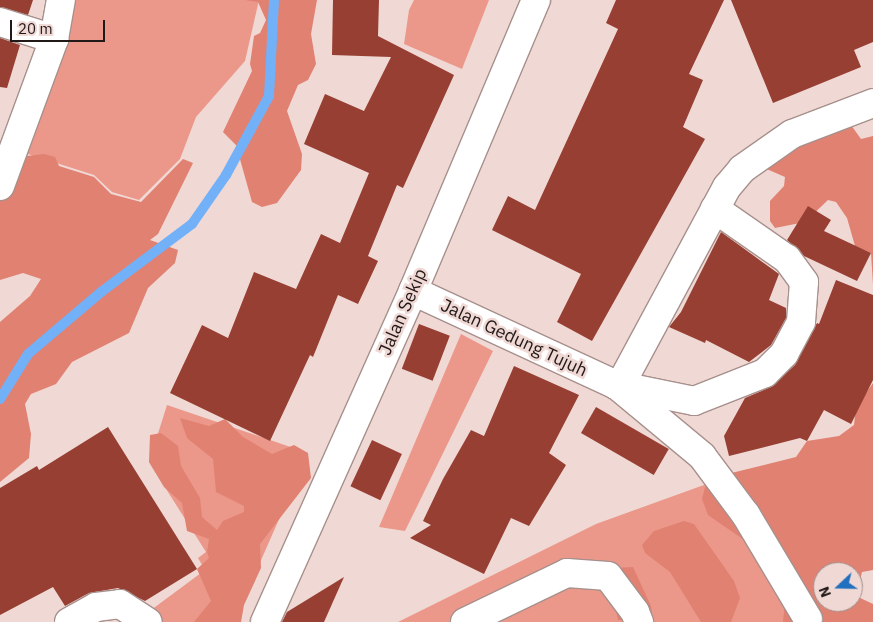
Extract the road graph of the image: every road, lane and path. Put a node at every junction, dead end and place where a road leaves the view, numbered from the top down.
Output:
1 (61, 0) edge
2 (536, 0) edge
3 (0, 22) edge
4 (54, 39) junction
5 (873, 103) edge
6 (3, 175) edge
7 (714, 209) junction
8 (413, 291) junction
9 (616, 385) junction
10 (808, 619) dead end
11 (69, 622) edge
12 (148, 622) edge
13 (264, 622) edge
14 (465, 622) edge
15 (639, 622) edge

1 - 4 street
2 - 8 street, Jalan Sekip
3 - 4 street
4 - 6 street
5 - 7 street
7 - 9 street
7 - 9 street, Jalan Gedung Tujuh
8 - 9 street, Jalan Gedung Tujuh
8 - 13 street, Jalan Sekip
9 - 10 street
11 - 12 street
14 - 15 street

